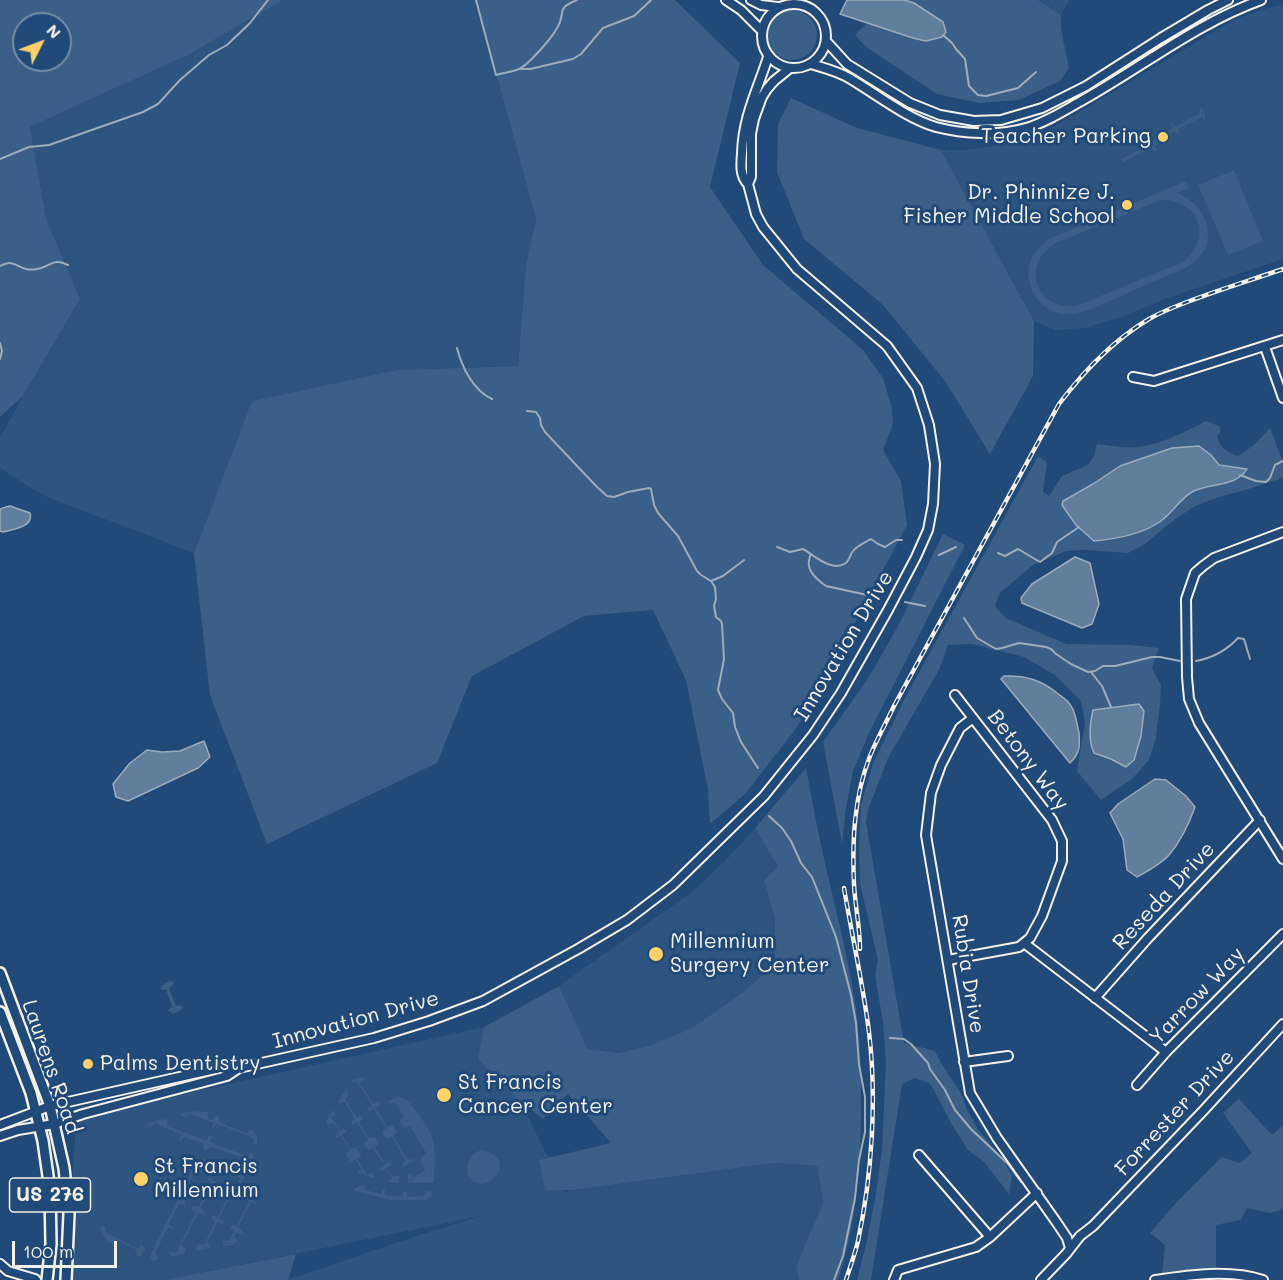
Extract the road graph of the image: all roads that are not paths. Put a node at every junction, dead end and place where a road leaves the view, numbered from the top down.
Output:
1 (726, 0) edge
2 (751, 0) edge
3 (1228, 0) edge
4 (1261, 0) edge
5 (778, 7) junction
6 (762, 31) junction
7 (826, 38) junction
8 (768, 57) junction
9 (811, 64) junction
10 (790, 68) junction
11 (748, 184) junction
12 (1283, 340) edge
13 (1264, 347) junction
14 (1133, 377) dead end
15 (1283, 398) edge
16 (1283, 532) edge
17 (955, 695) dead end
18 (974, 718) junction
19 (1260, 820) junction
20 (1283, 859) edge
21 (1283, 934) edge
22 (1024, 943) junction
23 (948, 960) junction
24 (0, 974) edge
25 (1095, 998) junction
26 (0, 1012) edge
27 (1283, 1024) edge
28 (1166, 1052) junction
29 (1008, 1056) dead end
30 (964, 1062) junction
31 (239, 1068) junction
32 (1137, 1085) dead end
33 (50, 1106) junction
34 (36, 1112) junction
35 (54, 1124) junction
36 (0, 1125) edge
37 (40, 1126) junction
38 (0, 1136) edge
39 (919, 1155) dead end
40 (1037, 1193) junction
41 (1057, 1223) junction
42 (1093, 1226) junction
43 (1080, 1236) junction
44 (990, 1237) junction
45 (1068, 1251) junction
46 (0, 1264) edge
47 (49, 1268) junction
48 (36, 1279) edge
49 (47, 1280) edge
50 (66, 1280) edge
51 (894, 1280) edge
52 (1041, 1280) edge
53 (1155, 1280) edge
54 (1263, 1280) edge

1 - 6 street
2 - 5 street
3 - 7 street
4 - 9 street
5 - 6 street
5 - 7 street
6 - 8 street
7 - 9 street
8 - 10 street
8 - 11 street, Innovation Drive
9 - 10 street
10 - 11 street, Innovation Drive
11 - 31 street, Innovation Drive
12 - 13 street
13 - 14 street
13 - 15 street
16 - 19 street
17 - 18 street, Betony Way
18 - 22 street, Betony Way
18 - 23 street, Rubia Drive
19 - 20 street
19 - 25 street, Reseda Drive
21 - 28 street, Yarrow Way
22 - 23 street
22 - 25 street
23 - 30 street, Rubia Drive
24 - 33 main road, Laurens Road / US 276
25 - 28 street
26 - 34 main road, Laurens Road / US 276
27 - 42 street, Forrester Drive
28 - 32 street, Yarrow Way
29 - 30 street
30 - 40 street, Rubia Drive
31 - 33 street, Innovation Drive
31 - 35 street, Innovation Drive
33 - 34 street, Innovation Drive
33 - 35 main road, Laurens Road / US 276
34 - 36 street, Innovation Drive
34 - 37 main road, Laurens Road / US 276
35 - 37 street, Innovation Drive
35 - 50 main road, Laurens Road / US 276
37 - 38 street, Innovation Drive
37 - 47 main road, Laurens Road / US 276
39 - 44 street
40 - 41 street, Rubia Drive
40 - 44 street
41 - 43 street, Rubia Drive
41 - 45 street, Rubia Drive
42 - 43 street, Forrester Drive
42 - 45 street, Forrester Drive
43 - 45 street, Forrester Drive
44 - 51 street
45 - 52 street, Forrester Drive
46 - 48 street
47 - 48 street
47 - 49 main road, Laurens Road / US 276
53 - 54 street

